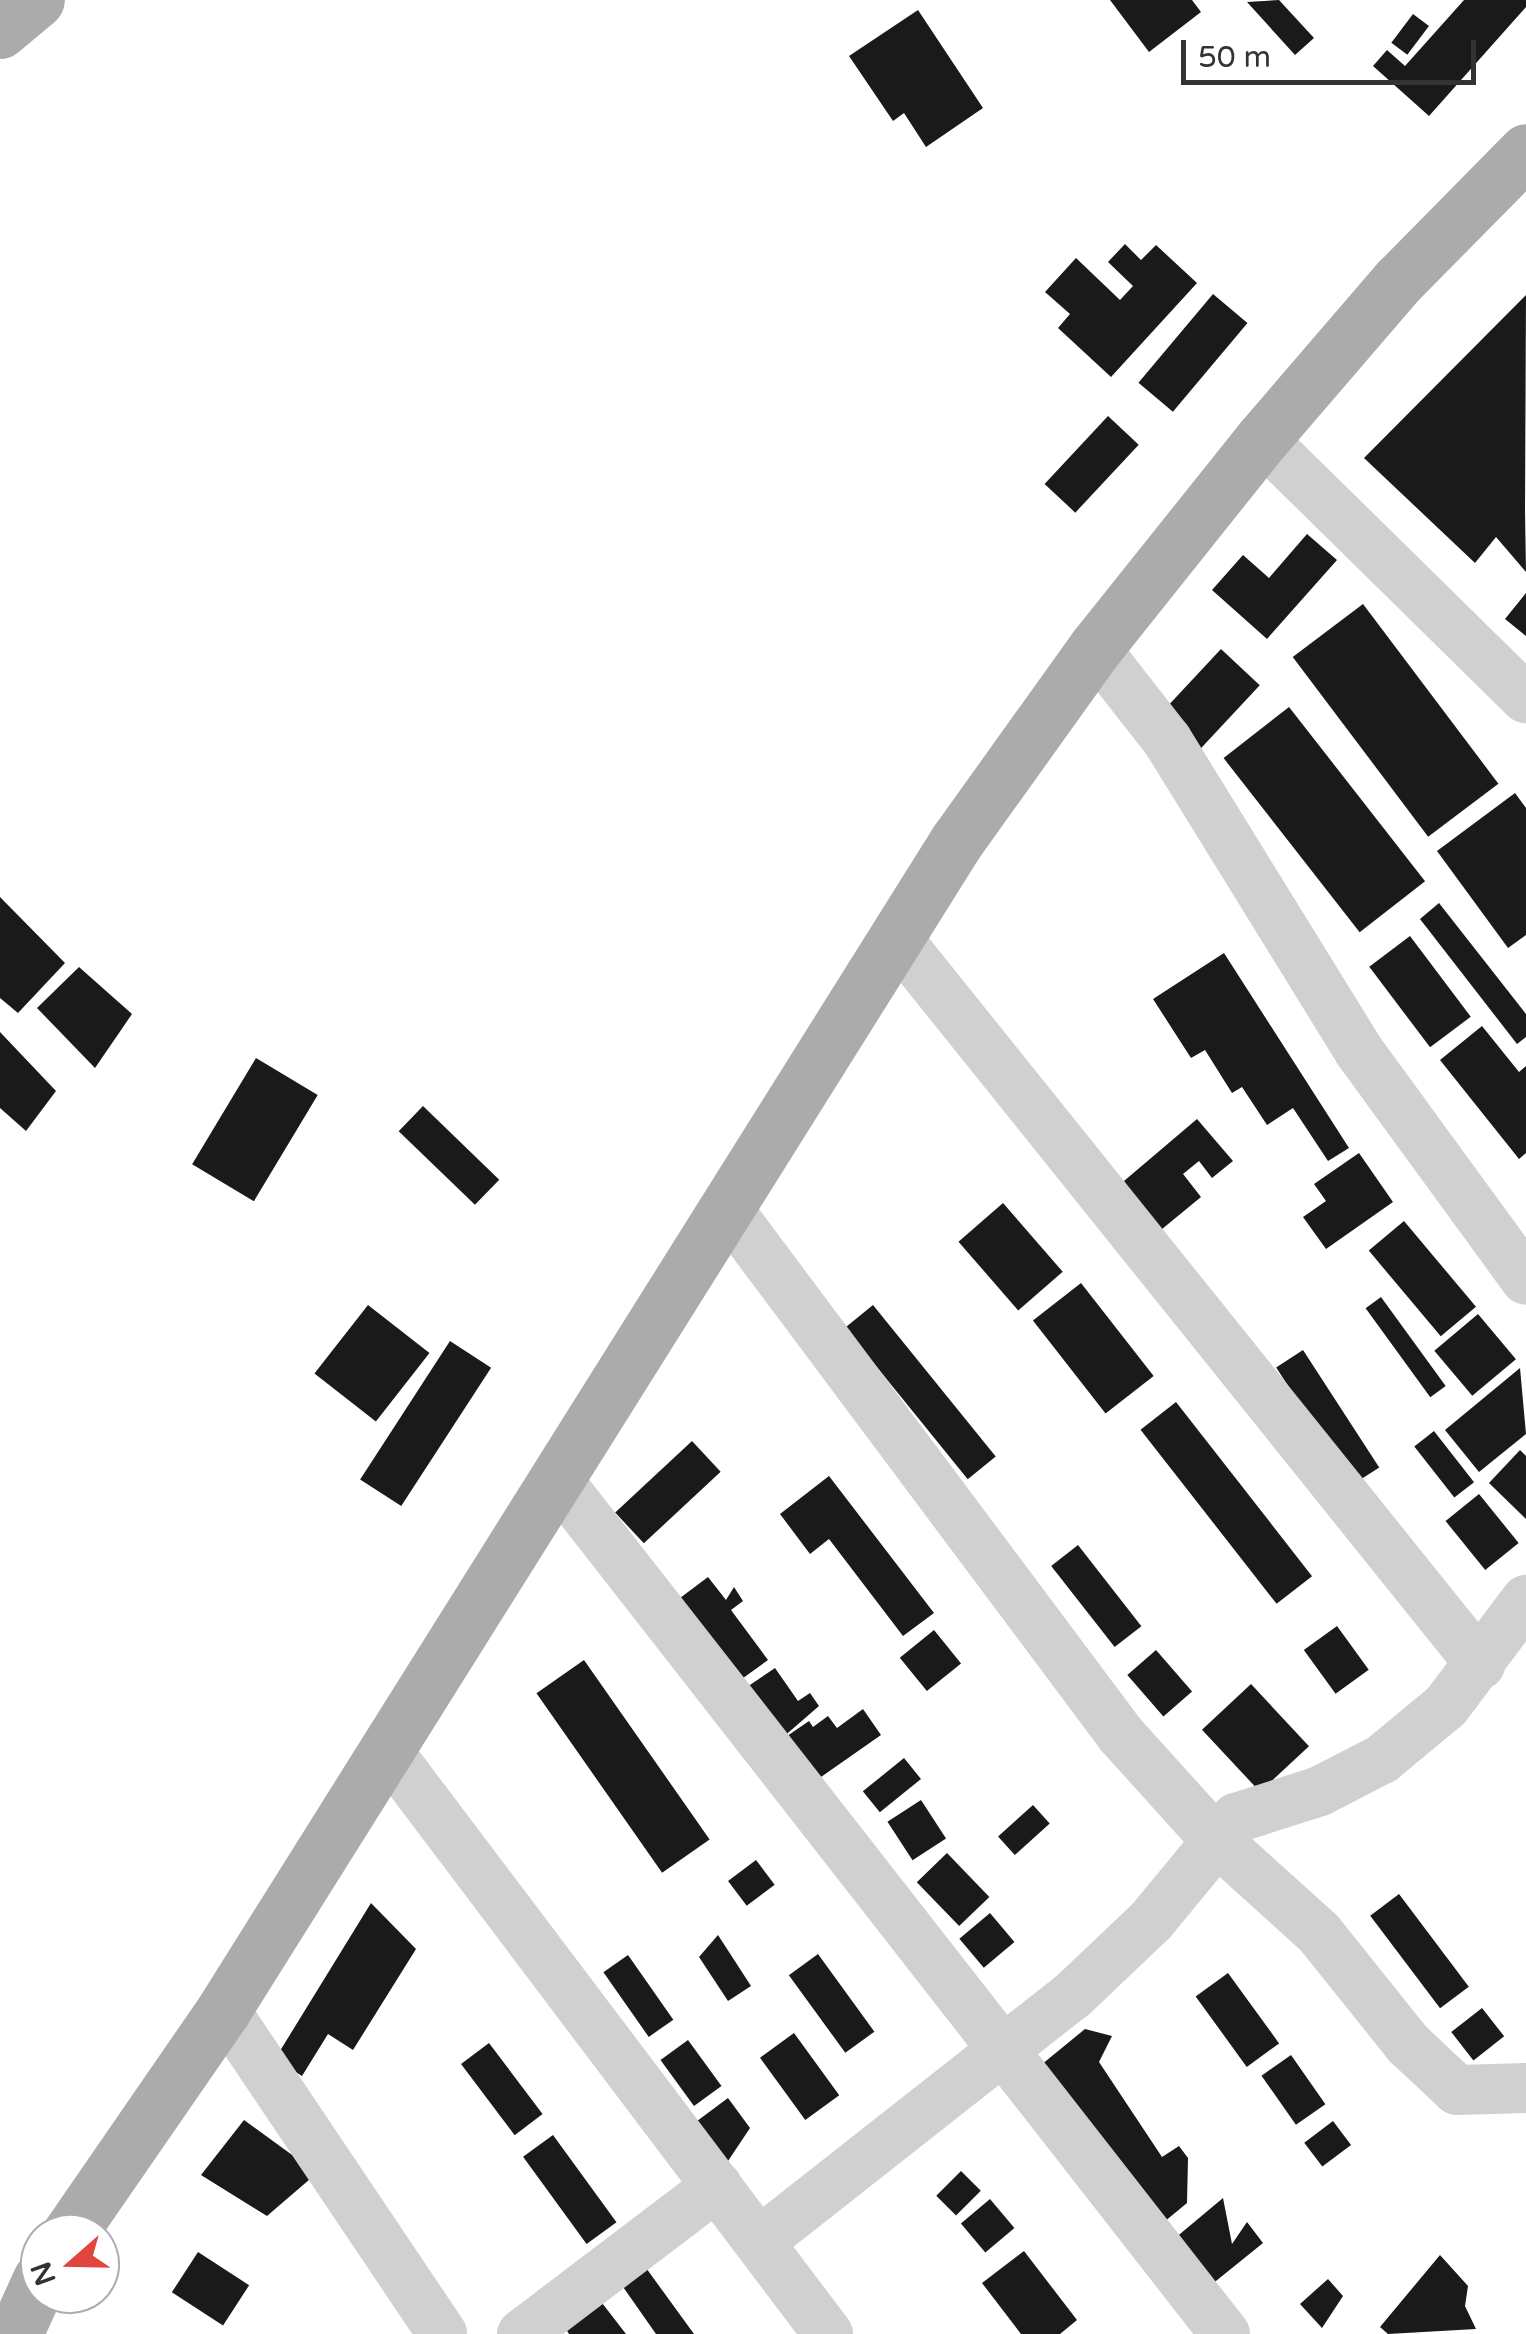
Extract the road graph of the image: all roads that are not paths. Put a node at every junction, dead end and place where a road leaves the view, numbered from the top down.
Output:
1 (37, 0) edge
2 (0, 32) edge
3 (1526, 150) edge
4 (1262, 439) junction
5 (1094, 648) junction
6 (1526, 698) edge
7 (896, 937) junction
8 (727, 1208) junction
9 (1526, 1280) edge
10 (556, 1479) junction
11 (1526, 1600) edge
12 (1480, 1664) junction
13 (387, 1750) junction
14 (1215, 1839) junction
15 (224, 2009) junction
16 (1003, 2050) junction
17 (1526, 2088) edge
18 (717, 2186) junction
19 (83, 2214) edge
20 (759, 2242) junction
21 (20, 2296) edge
22 (0, 2315) edge
23 (442, 2334) edge
24 (522, 2334) edge
25 (828, 2334) edge
26 (1225, 2334) edge

1 - 2 main road
3 - 4 main road
4 - 5 main road
4 - 6 street
5 - 7 main road
5 - 9 street
7 - 8 main road
7 - 12 street
8 - 10 main road
8 - 14 street
10 - 13 main road
10 - 16 street
11 - 12 street
12 - 14 street
13 - 15 main road
13 - 18 street
14 - 16 street
14 - 17 street
15 - 19 main road
15 - 23 street
16 - 20 street
16 - 26 street
18 - 20 street
18 - 24 street
20 - 25 street
21 - 22 main road

